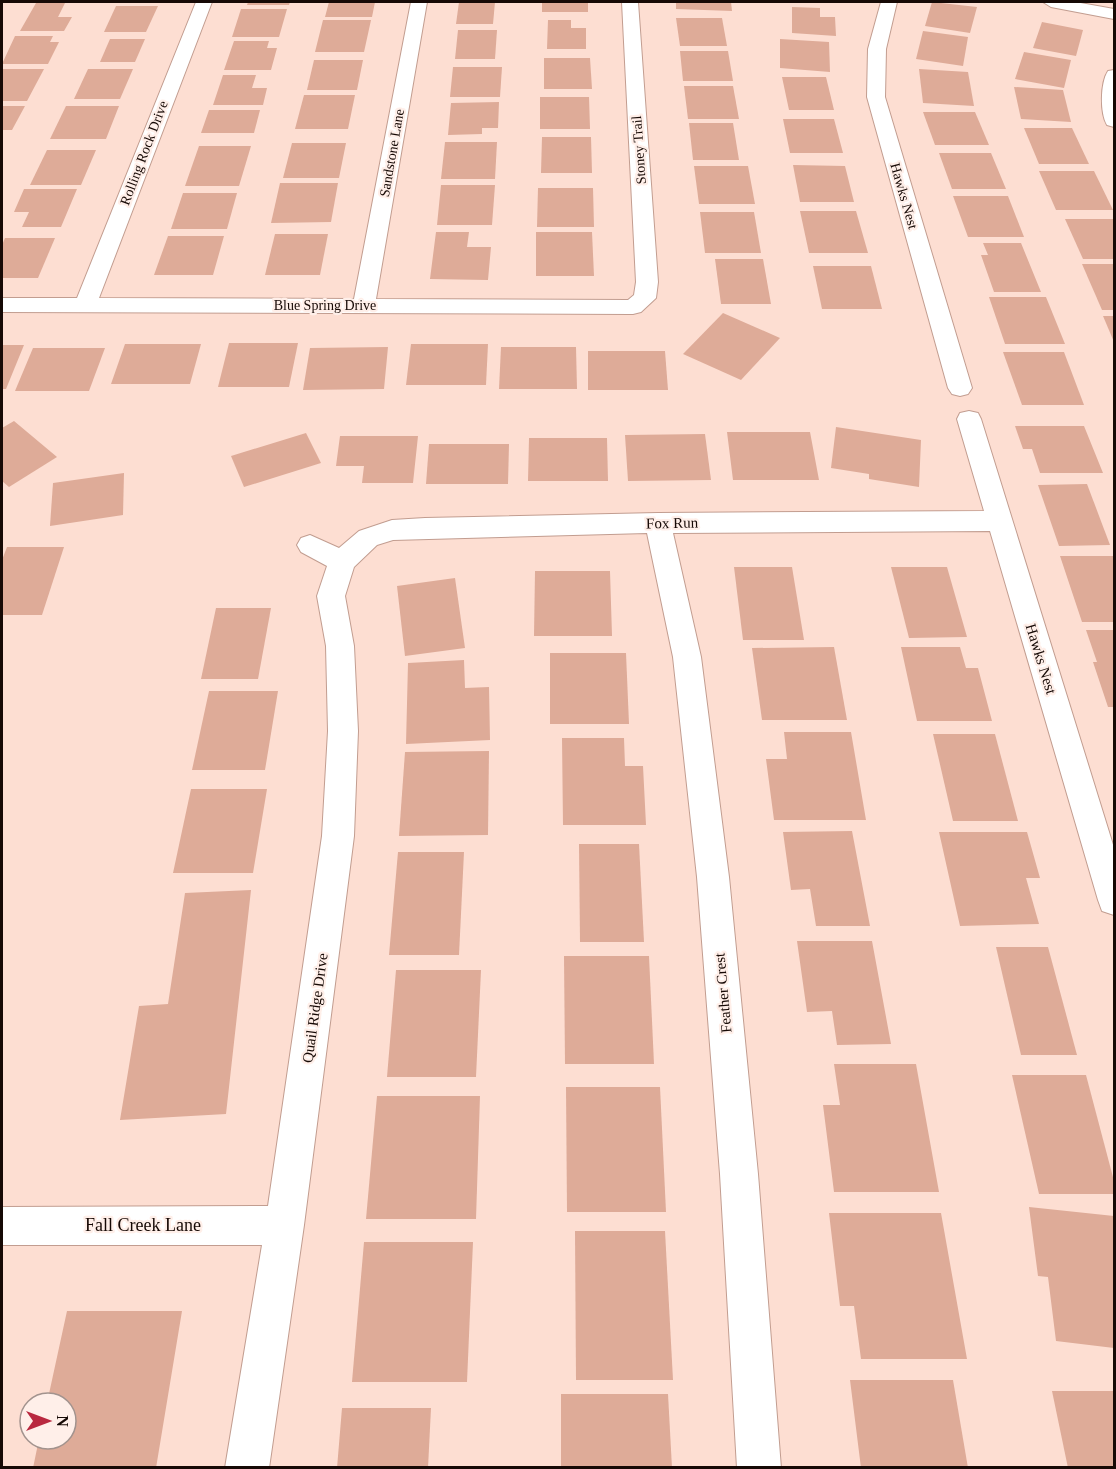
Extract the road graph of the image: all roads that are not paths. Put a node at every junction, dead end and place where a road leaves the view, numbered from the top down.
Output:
1 (204, 2) edge
2 (420, 2) edge
3 (630, 2) edge
4 (890, 2) edge
5 (1052, 2) edge
6 (1114, 14) edge
7 (1114, 80) edge
8 (1114, 121) edge
9 (645, 298) joint
10 (2, 304) edge
11 (85, 305) junction
12 (364, 305) junction
13 (960, 388) dead end
14 (969, 418) dead end
15 (1000, 521) junction
16 (658, 523) junction
17 (310, 545) dead end
18 (346, 557) junction
19 (1114, 900) edge
20 (285, 1225) junction
21 (2, 1226) edge
22 (247, 1467) edge
23 (759, 1467) edge

1 - 11 street, Rolling Rock Drive
2 - 12 street, Sandstone Lane
3 - 9 street, Stoney Trail
4 - 13 street, Hawks Nest
5 - 6 street
7 - 8 street
9 - 12 street, Blue Spring Drive
10 - 11 street, Blue Spring Drive
11 - 12 street, Blue Spring Drive
14 - 15 street, Hawks Nest
15 - 16 street, Fox Run
15 - 19 street, Hawks Nest
16 - 18 street, Fox Run
16 - 23 street, Feather Crest
17 - 18 street
18 - 20 street, Quail Ridge Drive
20 - 21 street, Fall Creek Lane
20 - 22 street, Quail Ridge Drive

